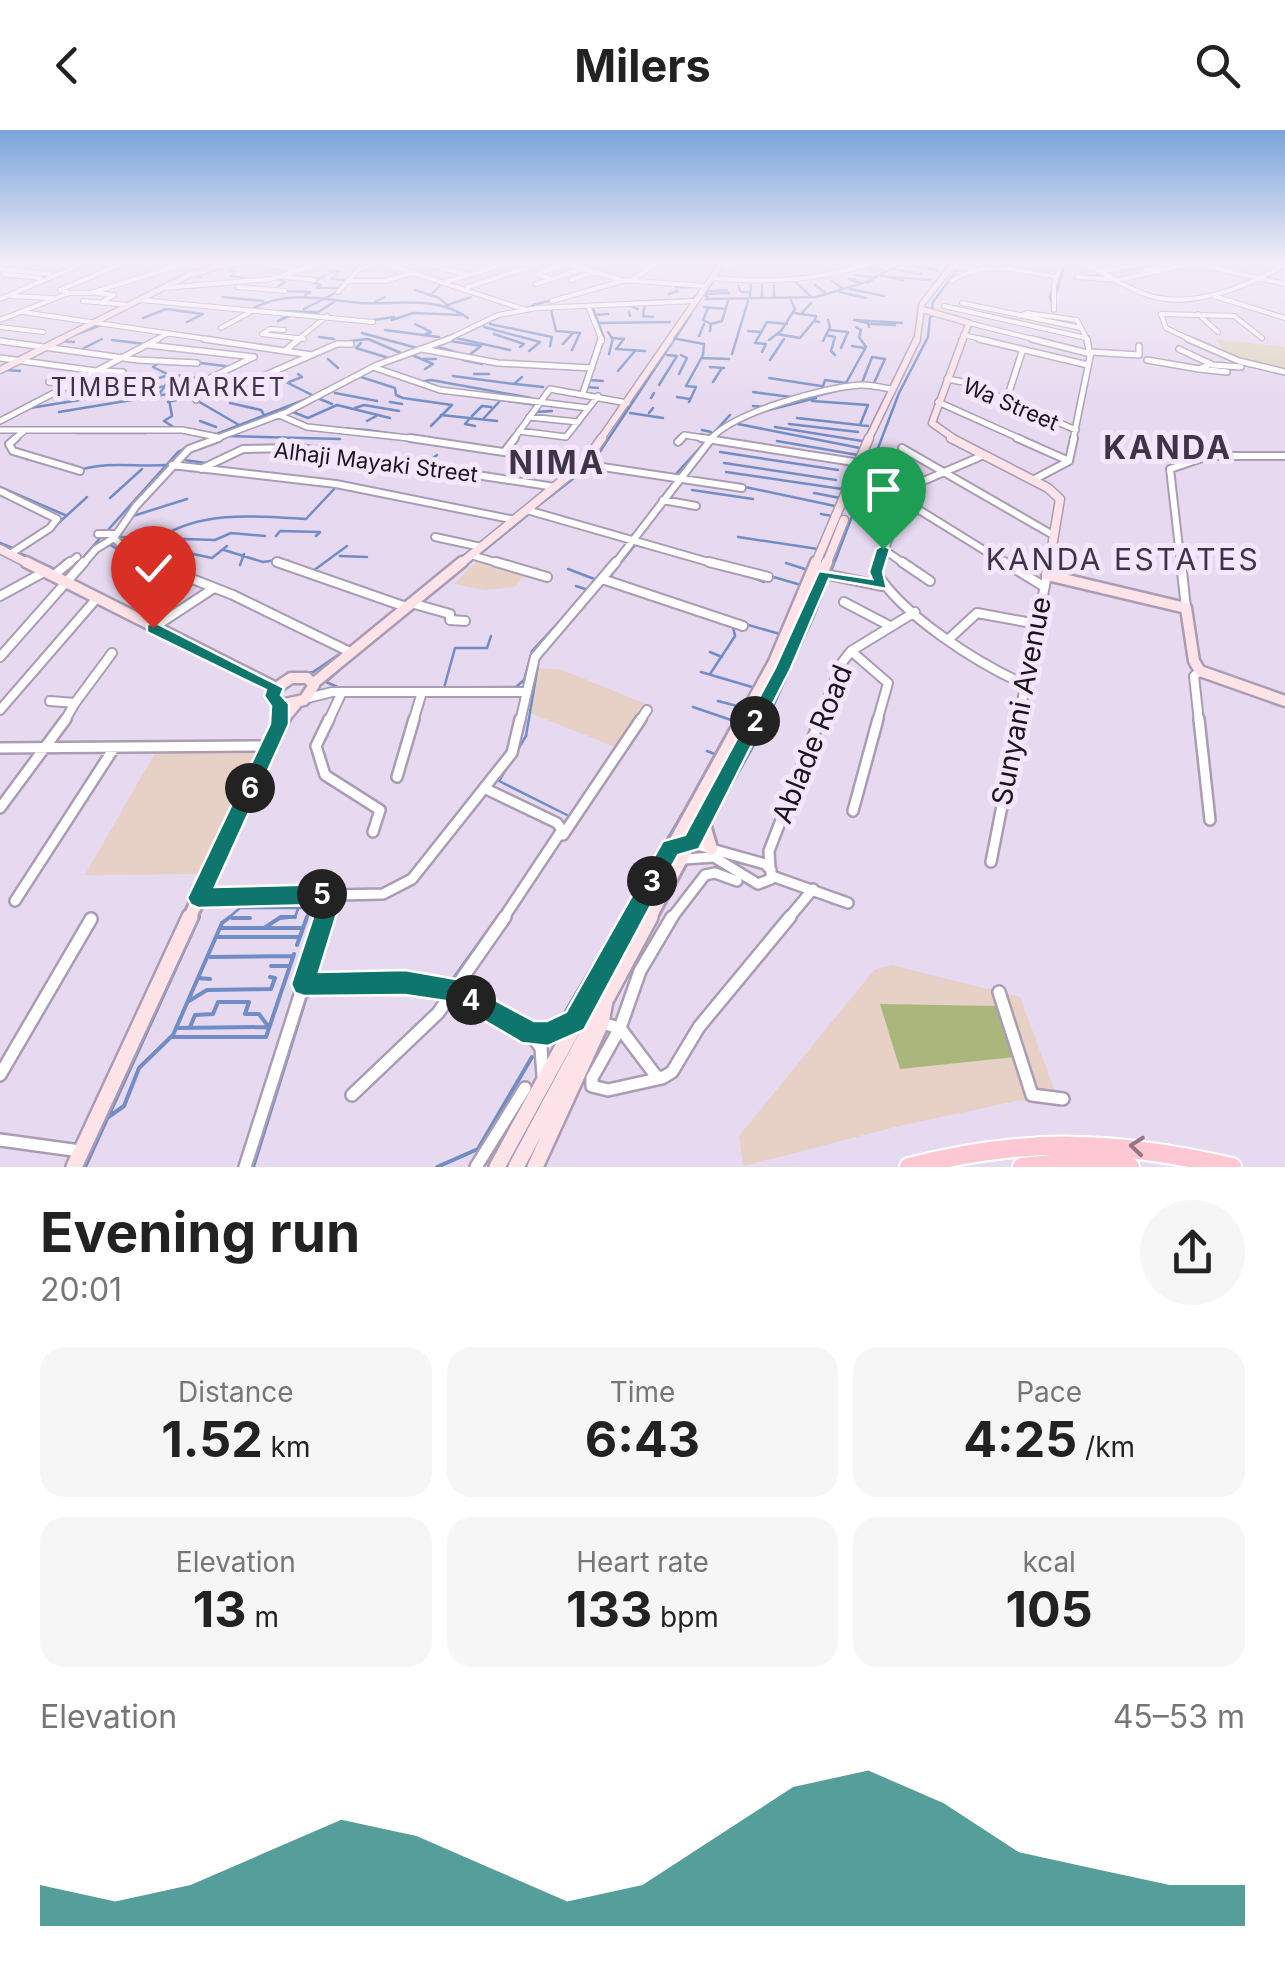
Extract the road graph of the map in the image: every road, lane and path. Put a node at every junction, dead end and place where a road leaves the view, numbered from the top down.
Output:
1 (27, 310) edge
2 (120, 310) edge
3 (246, 310) edge
4 (515, 310) edge
5 (590, 310) edge
6 (689, 310) edge
7 (962, 310) edge
8 (992, 310) edge
9 (252, 311) junction
10 (925, 311) junction
11 (23, 312) junction
12 (1003, 313) junction
13 (1198, 314) junction
14 (327, 316) junction
15 (994, 318) junction
16 (0, 320) edge
17 (1003, 321) junction
18 (373, 322) dead end
19 (969, 323) junction
20 (95, 324) junction
21 (0, 328) edge
22 (221, 328) dead end
23 (990, 328) junction
24 (284, 330) dead end
25 (44, 332) dead end
26 (170, 332) junction
27 (1218, 332) dead end
28 (964, 336) junction
29 (1087, 338) junction
30 (1262, 338) dead end
31 (304, 339) junction
32 (0, 342) edge
33 (351, 344) dead end
34 (148, 345) junction
35 (1139, 346) dead end
36 (48, 347) junction
37 (286, 350) junction
38 (422, 350) junction
39 (1022, 352) junction
40 (1090, 353) junction
41 (312, 354) junction
42 (1192, 356) dead end
43 (0, 358) edge
44 (122, 358) junction
45 (20, 360) junction
46 (1147, 360) dead end
47 (197, 363) dead end
48 (1210, 364) junction
49 (1088, 366) junction
50 (373, 367) junction
51 (592, 368) junction
52 (1248, 368) junction
53 (1199, 369) junction
54 (0, 370) edge
55 (96, 371) junction
56 (123, 372) dead end
57 (1227, 372) dead end
58 (1285, 372) edge
59 (947, 379) junction
60 (50, 382) dead end
61 (71, 384) junction
62 (892, 389) junction
63 (224, 393) dead end
64 (583, 393) junction
65 (598, 396) junction
66 (998, 398) junction
67 (196, 400) dead end
68 (938, 402) junction
69 (539, 404) junction
70 (628, 404) junction
71 (588, 408) junction
72 (734, 409) dead end
73 (279, 415) junction
74 (529, 417) junction
75 (732, 420) junction
76 (0, 421) edge
77 (578, 422) junction
78 (0, 430) edge
79 (24, 430) junction
80 (520, 430) junction
81 (1076, 430) junction
82 (215, 436) junction
83 (710, 439) junction
84 (678, 442) dead end
85 (902, 448) dead end
86 (505, 451) junction
87 (984, 455) junction
88 (1285, 456) edge
89 (1069, 461) junction
90 (584, 463) junction
91 (860, 463) junction
92 (172, 465) junction
93 (201, 469) junction
94 (80, 472) dead end
95 (942, 472) junction
96 (678, 477) junction
97 (1033, 480) junction
98 (555, 487) junction
99 (742, 488) dead end
100 (0, 491) edge
101 (664, 500) junction
102 (900, 503) junction
103 (696, 506) dead end
104 (527, 510) junction
105 (515, 520) junction
106 (98, 534) dead end
107 (1053, 535) junction
108 (114, 536) junction
109 (434, 537) dead end
110 (633, 543) junction
111 (481, 548) junction
112 (883, 549) junction
113 (5, 552) edge
114 (471, 556) junction
115 (76, 557) dead end
116 (276, 562) dead end
117 (824, 574) junction
118 (57, 576) junction
119 (547, 577) dead end
120 (768, 577) dead end
121 (602, 579) junction
122 (930, 581) dead end
123 (1045, 581) junction
124 (882, 586) junction
125 (214, 588) junction
126 (0, 596) edge
127 (98, 598) junction
128 (844, 602) dead end
129 (409, 605) junction
130 (1186, 608) junction
131 (915, 612) junction
132 (465, 621) dead end
133 (1036, 624) junction
134 (743, 626) dead end
135 (890, 626) junction
136 (153, 628) junction
137 (950, 638) junction
138 (851, 651) junction
139 (350, 652) junction
140 (112, 653) dead end
141 (0, 657) edge
142 (1200, 671) junction
143 (312, 682) junction
144 (1024, 684) junction
145 (276, 688) junction
146 (337, 692) junction
147 (422, 692) junction
148 (526, 692) junction
149 (308, 698) junction
150 (50, 701) dead end
151 (1285, 701) edge
152 (75, 702) junction
153 (280, 704) junction
154 (296, 704) junction
155 (0, 710) edge
156 (647, 710) dead end
157 (280, 724) junction
158 (270, 746) junction
159 (46, 747) junction
160 (0, 748) edge
161 (114, 748) junction
162 (397, 778) dead end
163 (484, 788) junction
164 (0, 808) edge
165 (853, 812) dead end
166 (1210, 820) dead end
167 (703, 821) junction
168 (372, 832) dead end
169 (560, 838) junction
170 (692, 842) junction
171 (671, 848) junction
172 (712, 849) junction
173 (769, 851) junction
174 (755, 862) junction
175 (991, 862) dead end
176 (677, 863) junction
177 (771, 872) junction
178 (736, 881) dead end
179 (813, 889) junction
180 (332, 894) junction
181 (198, 898) junction
182 (15, 901) dead end
183 (848, 903) dead end
184 (91, 919) dead end
185 (304, 984) junction
186 (456, 991) junction
187 (999, 992) dead end
188 (605, 995) junction
189 (575, 1021) junction
190 (601, 1022) junction
191 (620, 1028) junction
192 (531, 1034) junction
193 (0, 1075) edge
194 (662, 1078) junction
195 (533, 1085) junction
196 (352, 1095) dead end
197 (1063, 1100) dead end
198 (0, 1140) edge
199 (78, 1159) edge
200 (244, 1167) edge
201 (476, 1167) edge
202 (498, 1167) edge
203 (516, 1167) edge
204 (535, 1167) edge
205 (909, 1167) edge
206 (1022, 1167) edge
207 (1130, 1167) edge
208 (1232, 1167) edge

1 - 11 street
2 - 20 street
3 - 9 street
4 - 38 street
5 - 51 street
6 - 70 street
7 - 15 street
8 - 12 street
9 - 14 street
9 - 22 street
10 - 19 street
10 - 62 street
10 - 117 street
11 - 16 street
11 - 20 street
12 - 15 street
12 - 29 street
13 - 27 street
13 - 30 street
13 - 52 street
14 - 18 street
14 - 31 street
15 - 17 street
17 - 23 street
17 - 29 street
19 - 23 street
19 - 28 street
20 - 26 street
20 - 36 street
21 - 25 street
23 - 40 street
24 - 31 street
26 - 34 street
26 - 37 street
28 - 39 street
28 - 59 street
29 - 40 street
31 - 37 street
32 - 36 street
33 - 41 street
34 - 44 street
34 - 67 street
35 - 40 street
36 - 44 street
36 - 45 street
37 - 41 street
38 - 50 street
38 - 51 street
39 - 49 street
39 - 66 street
40 - 49 street
41 - 63 street
42 - 48 street
43 - 45 street
44 - 47 street
44 - 55 street
45 - 54 street
45 - 55 street
46 - 53 street
48 - 52 street
48 - 53 street
49 - 81 street
50 - 69 street
50 - 73 street
51 - 64 street
52 - 58 street
53 - 57 street
55 - 56 street
55 - 61 street
59 - 66 street, Wa Street
59 - 68 street
60 - 61 street
61 - 76 street
62 - 75 street
62 - 91 street
64 - 65 street
64 - 69 street
65 - 70 street
65 - 71 street
66 - 81 street, Wa Street
68 - 87 street, Sunyani Avenue
68 - 89 street
69 - 71 street
69 - 74 street
70 - 90 street
71 - 77 street
72 - 75 street
73 - 82 street
73 - 86 street
74 - 77 street
74 - 80 street
75 - 83 street
77 - 80 street
78 - 79 street
79 - 82 street
79 - 94 street
80 - 86 street
81 - 89 street
82 - 92 street
83 - 84 street
83 - 91 street
83 - 96 street
85 - 95 street
86 - 90 street
87 - 95 street
87 - 97 street, Sunyani Avenue
88 - 130 street
89 - 97 street
90 - 96 street
90 - 98 street
91 - 171 street
92 - 93 street
92 - 108 street
93 - 98 street, Alhaji Mayaki Street
93 - 105 street
95 - 102 street
95 - 107 street
96 - 99 street
96 - 101 street
97 - 107 street, Sunyani Avenue
98 - 104 street
100 - 113 street
101 - 103 street
101 - 110 street
102 - 112 street
102 - 123 street
104 - 105 street
104 - 110 street
105 - 111 street
106 - 108 street
107 - 123 street, Sunyani Avenue
108 - 118 street
108 - 125 street
109 - 111 street
110 - 120 street
110 - 121 street
111 - 114 street
112 - 122 street
112 - 124 street
113 - 118 street
114 - 119 street
114 - 129 street
115 - 118 street
116 - 129 street
117 - 124 street
117 - 167 street
118 - 126 street
118 - 127 street
118 - 141 street
121 - 134 street
121 - 148 street
123 - 130 street
123 - 133 street, Sunyani Avenue
124 - 131 street
125 - 136 street
125 - 139 street
127 - 136 street
127 - 155 street
128 - 135 street
129 - 132 street
129 - 139 street
130 - 142 street
131 - 135 street, Ablade Road
131 - 137 street
133 - 137 street
133 - 144 street, Sunyani Avenue
135 - 138 street, Ablade Road
136 - 145 street
137 - 144 street
138 - 165 street
138 - 173 street, Ablade Road
139 - 143 street
140 - 152 street
142 - 151 street
142 - 166 street
143 - 145 street
143 - 146 street
143 - 149 street
144 - 175 street, Sunyani Avenue
145 - 153 street
146 - 147 street
146 - 149 street
146 - 168 street
147 - 148 street
147 - 162 street
148 - 163 street
149 - 154 street
150 - 152 street
152 - 159 street
153 - 154 street
153 - 157 street
154 - 157 street
156 - 169 street
157 - 158 street
158 - 161 street
158 - 181 street
159 - 160 street
159 - 161 street
159 - 164 street
161 - 182 street
163 - 169 street
163 - 180 street
167 - 170 street
167 - 172 street
169 - 186 street
170 - 171 street
170 - 172 street
170 - 176 street
171 - 189 street
172 - 174 street
173 - 174 street, Ablade Road
173 - 177 street, Ablade Road
174 - 177 street
176 - 177 street
176 - 188 street
177 - 179 street
178 - 191 street
179 - 183 street
179 - 194 street
180 - 181 street
180 - 185 street
181 - 199 street
184 - 193 street
185 - 186 street
185 - 200 street
186 - 192 street
186 - 196 street
187 - 197 street
188 - 190 street
188 - 203 street
189 - 192 street
189 - 195 street
190 - 191 street
190 - 204 street
191 - 194 street
191 - 194 street
192 - 195 street
195 - 201 street
195 - 202 street
198 - 199 street
208 -> 205 main road
206 - 207 main road

